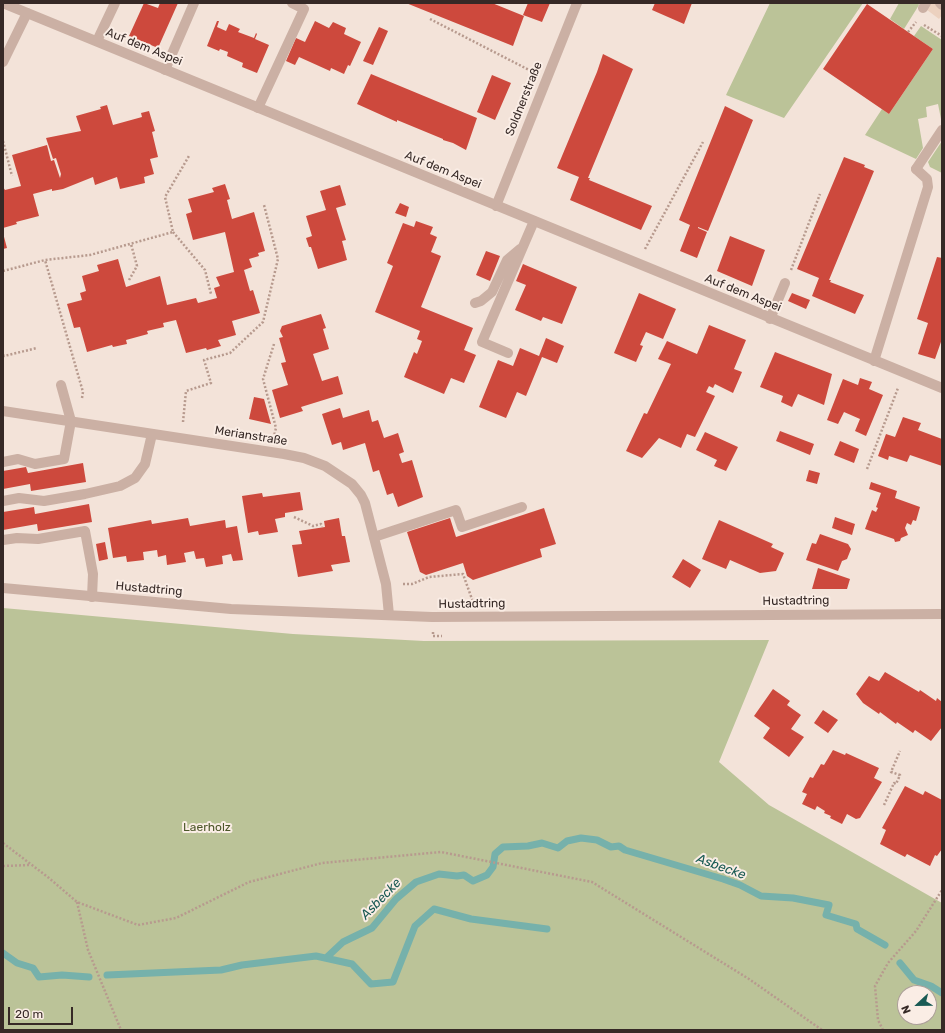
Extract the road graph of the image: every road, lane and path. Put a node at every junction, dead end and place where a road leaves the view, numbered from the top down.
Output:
1 (3, 3) edge
2 (115, 3) edge
3 (194, 3) edge
4 (292, 3) edge
5 (577, 3) edge
6 (27, 13) junction
7 (430, 19) dead end
8 (908, 32) dead end
9 (942, 36) edge
10 (97, 42) junction
11 (3, 62) edge
12 (165, 70) junction
13 (546, 78) junction
14 (258, 108) junction
15 (942, 130) edge
16 (3, 141) edge
17 (703, 142) dead end
18 (189, 156) dead end
19 (12, 176) dead end
20 (820, 194) dead end
21 (264, 205) dead end
22 (496, 206) junction
23 (534, 221) junction
24 (173, 232) junction
25 (131, 244) junction
26 (522, 248) junction
27 (45, 260) junction
28 (637, 264) junction
29 (3, 271) edge
30 (129, 280) dead end
31 (785, 283) joint
32 (211, 294) dead end
33 (476, 303) dead end
34 (770, 319) junction
35 (274, 344) dead end
36 (37, 348) dead end
37 (3, 354) edge
38 (508, 354) dead end
39 (874, 361) junction
40 (61, 385) dead end
41 (942, 388) edge
42 (893, 401) dead end
43 (3, 411) edge
44 (75, 422) junction
45 (152, 434) junction
46 (182, 438) junction
47 (270, 452) junction
48 (3, 462) edge
49 (867, 469) dead end
50 (3, 501) edge
51 (522, 507) dead end
52 (294, 517) dead end
53 (322, 527) dead end
54 (374, 537) junction
55 (3, 540) edge
56 (386, 584) junction
57 (467, 585) dead end
58 (3, 588) edge
59 (92, 597) junction
60 (942, 614) edge
61 (389, 615) junction
62 (900, 751) dead end
63 (884, 805) dead end
64 (3, 843) edge
65 (31, 865) junction
66 (3, 866) edge
67 (942, 890) edge
68 (77, 902) junction
69 (122, 1030) edge
70 (822, 1030) edge
71 (883, 1030) edge

1 - 6 street, Auf dem Aspei
2 - 10 street
3 - 12 street
4 - 14 street
5 - 13 street, Soldnerstraße
6 - 10 street, Auf dem Aspei
6 - 11 street
7 - 13 path
8 - 9 path
10 - 12 street, Auf dem Aspei
12 - 14 street, Auf dem Aspei
13 - 22 street, Soldnerstraße
14 - 22 street, Auf dem Aspei
15 - 39 street
16 - 19 path
17 - 28 path
18 - 24 path
20 - 31 path
21 - 46 path
22 - 23 street, Auf dem Aspei
23 - 26 street
23 - 28 street, Auf dem Aspei
24 - 25 path
24 - 32 path
25 - 27 path
25 - 30 path
26 - 33 street
26 - 38 street
27 - 29 path
27 - 44 path
28 - 34 street, Auf dem Aspei
31 - 34 street
34 - 39 street, Auf dem Aspei
35 - 47 path
36 - 37 path
39 - 41 street, Auf dem Aspei
40 - 44 street
42 - 49 path
43 - 44 street, Merianstraße
44 - 45 street, Merianstraße
44 - 48 street
45 - 46 street, Merianstraße
45 - 50 street
46 - 47 street, Merianstraße
47 - 54 street, Merianstraße
51 - 54 street
52 - 53 path
54 - 56 street, Merianstraße
55 - 59 street
56 - 57 path
56 - 61 street, Merianstraße
58 - 59 street, Hustadtring
59 - 61 street, Hustadtring
60 - 61 street, Hustadtring
62 - 63 path
64 - 65 path
65 - 66 path
65 - 68 path
67 - 71 path
68 - 69 path
68 - 70 path

